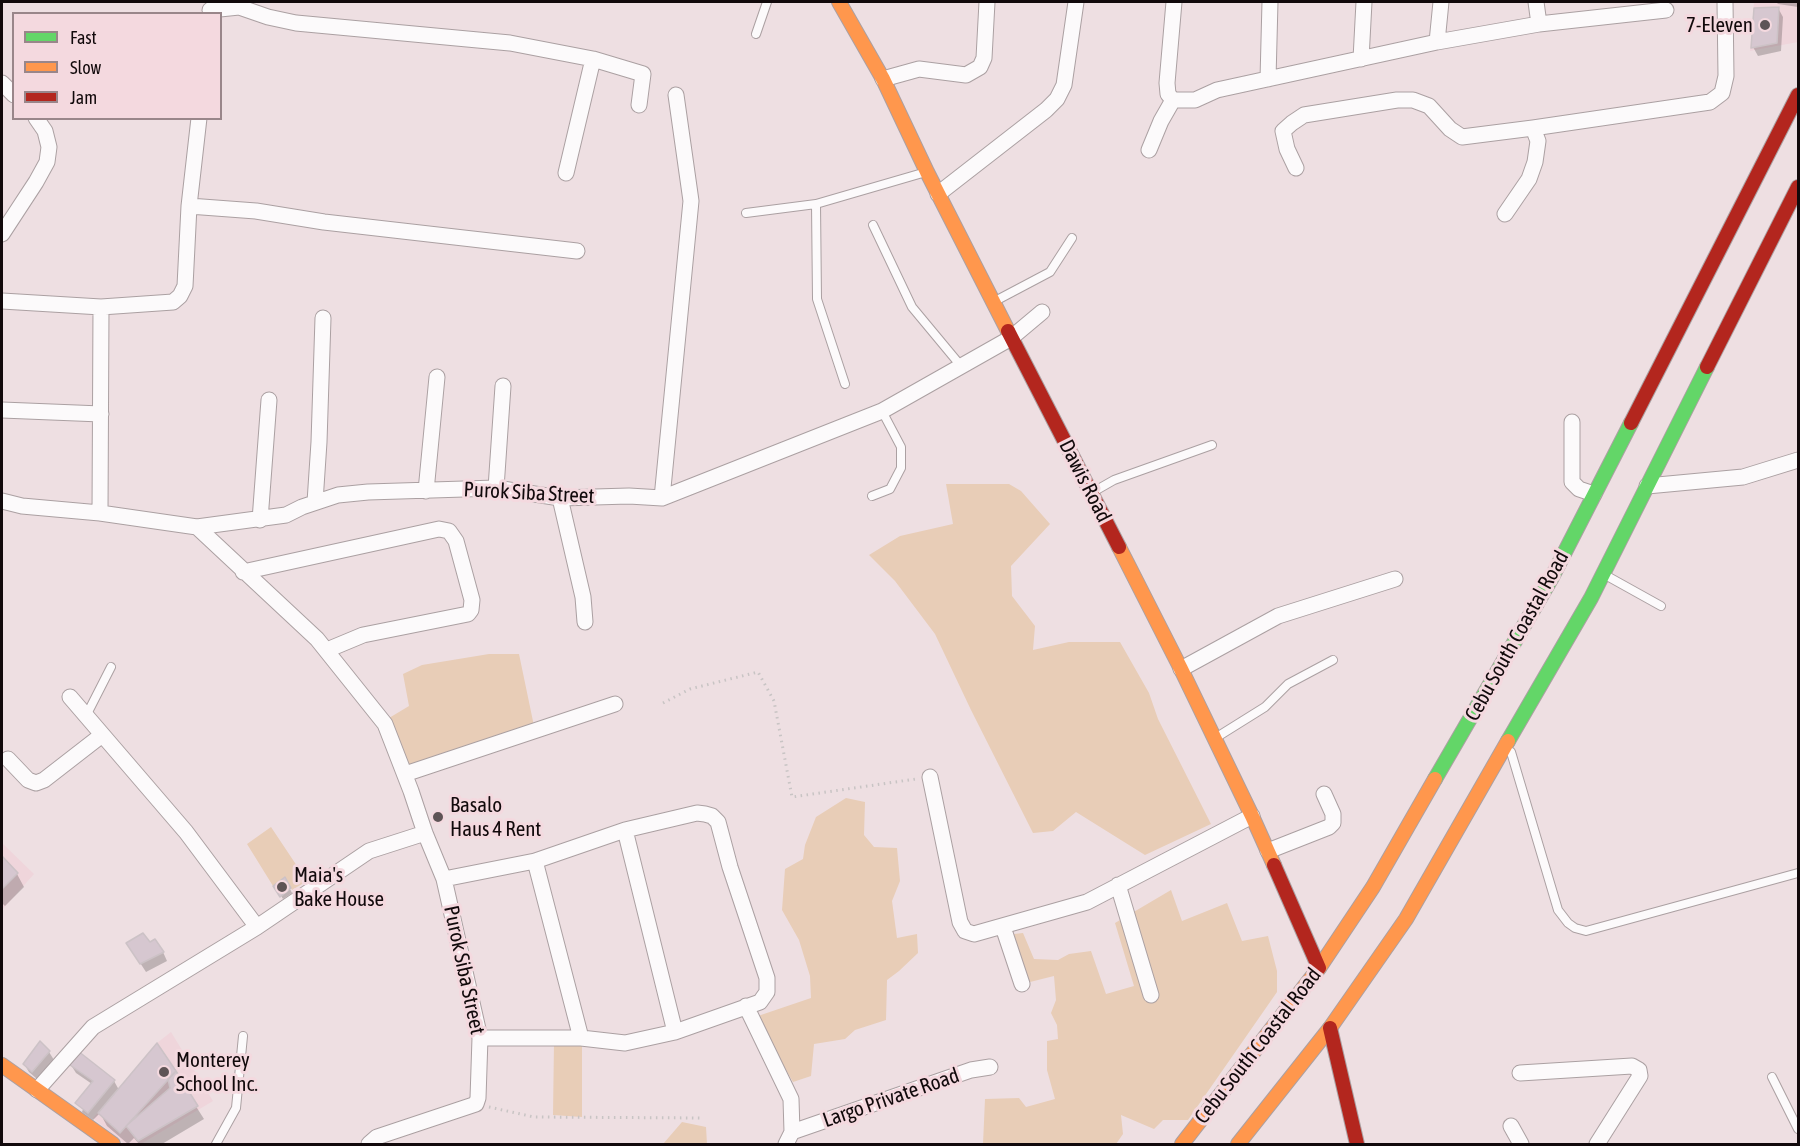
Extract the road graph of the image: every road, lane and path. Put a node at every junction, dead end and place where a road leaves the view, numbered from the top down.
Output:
1 (767, 2) edge
2 (839, 2) edge
3 (987, 2) edge
4 (1076, 2) edge
5 (1174, 2) edge
6 (1270, 2) edge
7 (1364, 2) edge
8 (1442, 2) edge
9 (1536, 2) edge
10 (1725, 2) edge
11 (210, 8) edge
12 (1666, 10) dead end
13 (1539, 24) junction
14 (756, 34) dead end
15 (1437, 42) junction
16 (593, 59) junction
17 (1361, 59) junction
18 (883, 79) junction
19 (1268, 79) junction
20 (676, 95) dead end
21 (1798, 95) edge
22 (1173, 100) junction
23 (639, 105) dead end
24 (37, 120) edge
25 (199, 120) edge
26 (1533, 128) junction
27 (1149, 150) dead end
28 (1296, 168) dead end
29 (927, 172) junction
30 (566, 173) dead end
31 (1798, 187) edge
32 (938, 194) junction
33 (816, 204) junction
34 (189, 206) junction
35 (746, 213) dead end
36 (1505, 214) dead end
37 (873, 225) dead end
38 (2, 234) edge
39 (1072, 238) dead end
40 (577, 251) dead end
41 (2, 301) edge
42 (993, 302) junction
43 (101, 308) junction
44 (1042, 312) dead end
45 (323, 318) dead end
46 (1011, 338) junction
47 (961, 366) junction
48 (438, 378) dead end
49 (845, 384) dead end
50 (503, 386) dead end
51 (269, 400) dead end
52 (2, 410) edge
53 (882, 411) junction
54 (101, 414) junction
55 (1572, 422) dead end
56 (1212, 445) dead end
57 (1798, 460) edge
58 (1647, 486) junction
59 (496, 488) junction
60 (426, 490) junction
61 (1092, 493) junction
62 (1594, 494) junction
63 (872, 496) dead end
64 (560, 498) junction
65 (662, 498) junction
66 (2, 501) edge
67 (315, 502) junction
68 (100, 513) junction
69 (260, 520) junction
70 (196, 527) junction
71 (243, 572) junction
72 (1603, 574) junction
73 (1395, 579) dead end
74 (1661, 606) dead end
75 (585, 622) dead end
76 (327, 650) junction
77 (1333, 660) dead end
78 (111, 667) dead end
79 (1181, 669) junction
80 (70, 697) dead end
81 (663, 703) dead end
82 (615, 704) dead end
83 (86, 716) junction
84 (102, 735) junction
85 (1215, 738) junction
86 (1508, 742) junction
87 (8, 759) dead end
88 (405, 774) junction
89 (930, 777) joint
90 (1324, 794) dead end
91 (1252, 816) junction
92 (626, 830) junction
93 (425, 833) junction
94 (1268, 852) junction
95 (535, 861) junction
96 (1798, 873) edge
97 (444, 879) junction
98 (1118, 885) junction
99 (257, 927) junction
100 (1003, 927) junction
101 (1319, 968) junction
102 (1022, 984) dead end
103 (1151, 995) dead end
104 (746, 1006) junction
105 (1330, 1028) junction
106 (675, 1032) junction
107 (243, 1036) dead end
108 (480, 1038) junction
109 (581, 1038) junction
110 (2, 1065) edge
111 (990, 1067) dead end
112 (1520, 1073) dead end
113 (1772, 1077) dead end
114 (37, 1090) junction
115 (476, 1104) junction
116 (702, 1118) dead end
117 (1511, 1126) dead end
118 (1798, 1129) edge
119 (789, 1138) edge
120 (113, 1144) edge
121 (216, 1144) edge
122 (369, 1144) edge
123 (1182, 1144) edge
124 (1238, 1144) edge
125 (1357, 1144) edge
126 (1521, 1144) edge
127 (1597, 1144) edge

1 - 14 lane
2 - 18 main road, Dawis Road
3 - 18 street
4 - 32 street
5 - 22 street
6 - 19 street
7 - 17 street
8 - 15 street
9 - 13 street
10 - 26 street
11 - 16 street
12 - 13 street
13 - 15 street
15 - 17 street
16 - 23 street
16 - 30 street
17 - 19 street
18 - 29 main road, Dawis Road
19 - 22 street
20 - 65 street
21 - 62 main road, Cebu South Coastal Road
22 - 27 street
24 - 38 street
25 - 34 street
26 - 28 street
26 - 36 street
29 - 32 main road, Dawis Road
29 - 33 lane
31 - 58 main road, Cebu South Coastal Road
32 - 42 main road, Dawis Road
33 - 35 lane
33 - 49 lane
34 - 40 street
34 - 43 street
37 - 47 lane
39 - 42 lane
41 - 43 street
42 - 46 main road, Dawis Road
43 - 54 street
44 - 46 street, Purok Siba Street
45 - 67 street
46 - 47 street, Purok Siba Street
46 - 61 main road, Dawis Road
47 - 53 street, Purok Siba Street
48 - 60 street
50 - 59 street
51 - 69 street
52 - 54 street
53 - 63 lane
53 - 65 street, Purok Siba Street
54 - 68 street
55 - 62 street
56 - 61 lane
57 - 58 street
58 - 72 main road, Cebu South Coastal Road
59 - 60 street, Purok Siba Street
59 - 64 street, Purok Siba Street
60 - 67 street, Purok Siba Street
61 - 79 main road, Dawis Road
62 - 101 main road, Cebu South Coastal Road
64 - 65 street, Purok Siba Street
64 - 75 street
66 - 68 street, Purok Siba Street
67 - 69 street, Purok Siba Street
68 - 70 street, Purok Siba Street
69 - 70 street, Purok Siba Street
70 - 71 street, Purok Siba Street
71 - 76 street, Purok Siba Street
71 - 76 street
72 - 74 lane
72 - 86 main road, Cebu South Coastal Road
73 - 79 street
76 - 88 street, Purok Siba Street
77 - 85 lane
78 - 83 lane
79 - 85 main road, Dawis Road
80 - 83 street
81 - 89 path
82 - 88 street
83 - 84 street
84 - 87 street
84 - 99 street
85 - 91 main road, Dawis Road
86 - 96 lane
86 - 105 main road, Cebu South Coastal Road
88 - 93 street, Purok Siba Street
89 - 100 street
90 - 94 street
91 - 94 main road, Dawis Road
91 - 98 street
92 - 95 street
92 - 104 street
92 - 106 street
93 - 97 street, Purok Siba Street
93 - 99 street
94 - 101 main road, Dawis Road
95 - 97 street
95 - 109 street
97 - 108 street, Purok Siba Street
98 - 100 street
98 - 103 street
99 - 114 street
100 - 102 street
101 - 123 main road, Cebu South Coastal Road
104 - 106 street
104 - 119 street, Largo Private Road
105 - 124 main road, Cebu South Coastal Road
105 - 125 main road
106 - 109 street
107 - 121 lane
108 - 109 street
108 - 115 street, Purok Siba Street
110 - 114 main road
111 - 119 street, Largo Private Road
112 - 127 street
113 - 118 lane
114 - 120 main road
115 - 116 path
115 - 122 street
117 - 126 street

